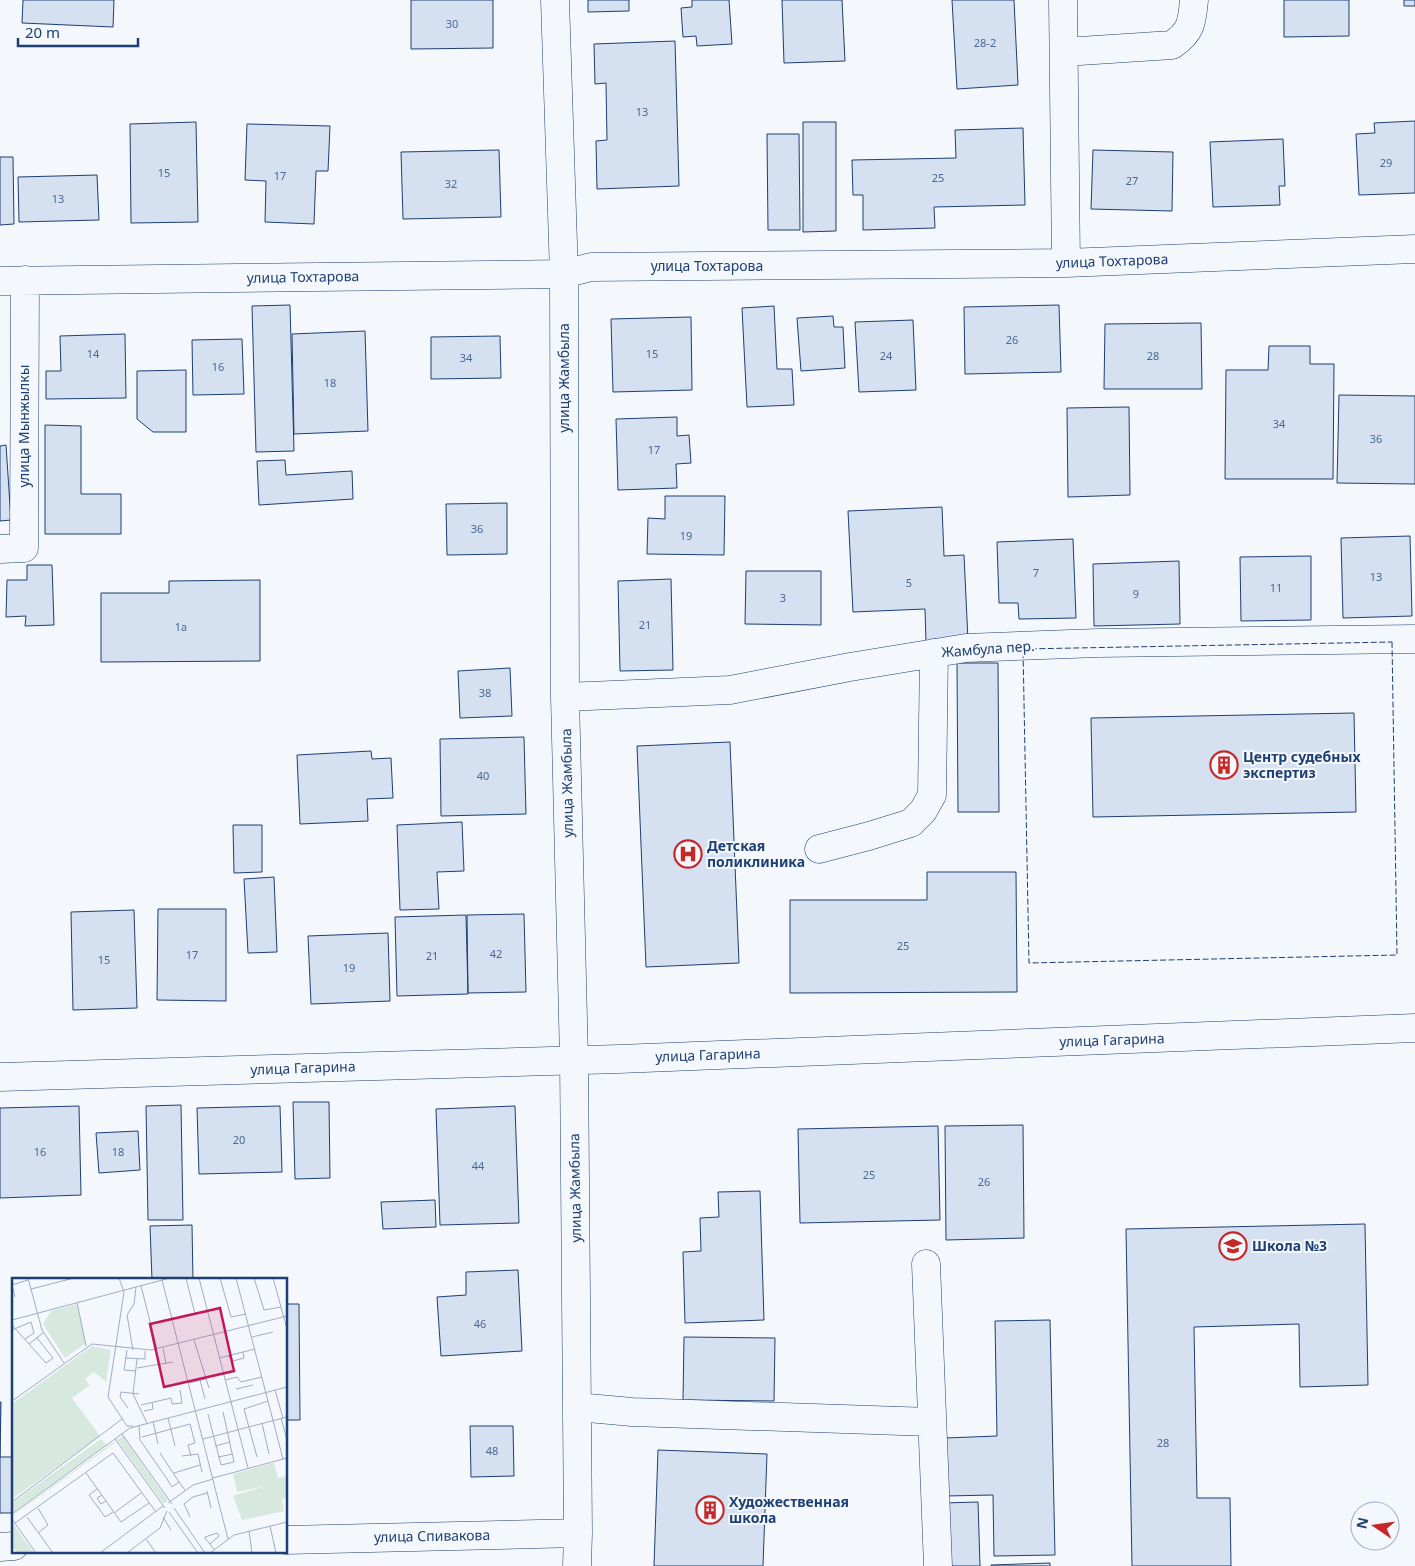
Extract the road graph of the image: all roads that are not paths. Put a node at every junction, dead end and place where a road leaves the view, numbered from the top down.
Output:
1 (555, 0) edge
2 (1063, 0) edge
3 (1194, 0) edge
4 (1064, 52) junction
5 (1415, 249) edge
6 (1066, 264) junction
7 (564, 274) junction
8 (12, 280) edge
9 (0, 549) edge
10 (1415, 639) edge
11 (934, 653) junction
12 (565, 697) junction
13 (819, 849) dead end
14 (1415, 1028) edge
15 (574, 1059) junction
16 (0, 1077) edge
17 (926, 1264) dead end
18 (577, 1407) junction
19 (931, 1422) junction
20 (578, 1533) junction
21 (288, 1540) edge
22 (576, 1566) edge
23 (938, 1566) edge

1 - 7 street, улица Жамбыла
2 - 4 street
3 - 4 street
4 - 6 street
5 - 6 street, улица Тохтарова
6 - 7 street, улица Тохтарова
7 - 8 street, улица Тохтарова
7 - 12 street, улица Жамбыла
8 - 9 street, улица Мынжылкы
10 - 11 street, Жамбула пер.
11 - 12 street, Жамбула пер.
11 - 13 street
12 - 15 street, улица Жамбыла
14 - 15 street, улица Гагарина
15 - 16 street, улица Гагарина
15 - 18 street, улица Жамбыла
17 - 19 street
18 - 19 street
18 - 20 street, улица Жамбыла
19 - 23 street
20 - 21 street, улица Спивакова
20 - 22 street, улица Жамбыла

